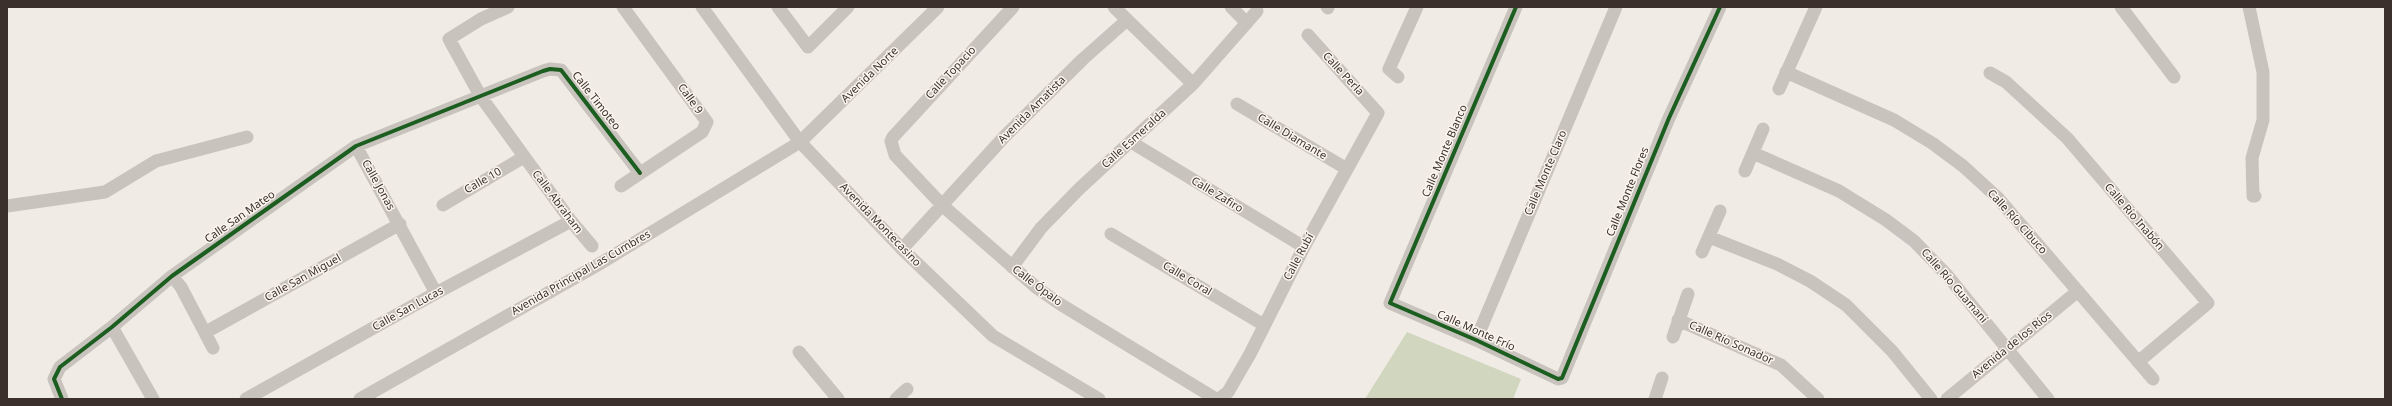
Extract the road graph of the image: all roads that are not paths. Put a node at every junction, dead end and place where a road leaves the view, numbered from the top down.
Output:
1 (508, 7) edge
2 (623, 7) edge
3 (702, 7) edge
4 (778, 7) edge
5 (848, 7) edge
6 (938, 7) edge
7 (1013, 7) edge
8 (1114, 7) edge
9 (1232, 7) edge
10 (1416, 7) edge
11 (1516, 7) edge
12 (1616, 7) edge
13 (1720, 7) edge
14 (1816, 7) edge
15 (2121, 7) edge
16 (2249, 7) edge
17 (1257, 12) dead end
18 (1127, 20) junction
19 (1247, 23) junction
20 (1308, 36) dead end
21 (1786, 72) junction
22 (1990, 73) dead end
23 (1398, 77) dead end
24 (2174, 77) dead end
25 (1193, 84) junction
26 (1779, 89) dead end
27 (481, 97) junction
28 (1237, 104) dead end
29 (1378, 113) joint
30 (1763, 129) dead end
31 (247, 138) dead end
32 (891, 141) joint
33 (800, 142) junction
34 (1131, 142) junction
35 (356, 146) junction
36 (1753, 153) junction
37 (524, 157) junction
38 (1347, 169) junction
39 (1745, 171) dead end
40 (640, 173) junction
41 (621, 186) dead end
42 (2254, 196) dead end
43 (443, 205) dead end
44 (7, 206) edge
45 (943, 206) junction
46 (1720, 211) dead end
47 (571, 221) junction
48 (400, 224) junction
49 (1111, 234) dead end
50 (1709, 237) junction
51 (592, 246) dead end
52 (1304, 247) junction
53 (902, 249) junction
54 (1702, 252) dead end
55 (1012, 267) junction
56 (172, 276) junction
57 (436, 292) junction
58 (2078, 292) junction
59 (1688, 294) dead end
60 (1390, 303) joint
61 (1678, 320) junction
62 (1264, 325) junction
63 (112, 327) junction
64 (206, 332) junction
65 (1673, 337) dead end
66 (1476, 340) junction
67 (213, 348) dead end
68 (2007, 349) junction
69 (799, 352) dead end
70 (2138, 362) junction
71 (1553, 377) joint
72 (1662, 378) dead end
73 (2153, 379) dead end
74 (907, 389) dead end
75 (248, 398) edge
76 (1216, 398) edge
77 (62, 399) edge
78 (153, 399) edge
79 (360, 399) edge
80 (838, 399) edge
81 (896, 399) edge
82 (1099, 399) edge
83 (1655, 399) edge
84 (1818, 399) edge
85 (1931, 399) edge
86 (1947, 399) edge
87 (2048, 399) edge

1 - 27 street, Calle Abraham
2 - 40 street, Calle 9
3 - 33 street, Avenida Montecasino
4 - 5 street
6 - 33 street, Avenida Norte
7 - 32 street, Calle Topacio
8 - 18 street
9 - 19 street
10 - 23 street
11 - 60 street, Calle Monte Blanco
12 - 66 street, Calle Monte Claro
13 - 71 street, Calle Monte Flores
14 - 21 street
15 - 24 street
16 - 42 street
17 - 19 street, Calle Esmeralda
18 - 25 street
18 - 45 street, Avenida Amatista
19 - 25 street, Calle Esmeralda
20 - 29 street, Calle Perla
21 - 26 street
21 - 58 street, Calle Río Cibuco
22 - 70 street, Calle Río Inabón
25 - 34 street, Calle Esmeralda
27 - 35 street, Calle San Mateo
27 - 37 street, Calle Abraham
27 - 40 street, Calle Timoteo
28 - 38 street, Calle Diamante
29 - 38 street, Calle Rubí
30 - 36 street
31 - 44 street
32 - 45 street, Calle Ópalo
33 - 53 street, Avenida Montecasino
33 - 79 street, Avenida Principal Las Cumbres
34 - 52 street, Calle Zafiro
34 - 55 street, Calle Esmeralda
35 - 48 street, Calle Jonas
35 - 56 street, Calle San Mateo
36 - 39 street
36 - 68 street, Calle Río Guamaní
37 - 43 street, Calle 10
37 - 47 street, Calle Abraham
38 - 52 street, Calle Rubí
40 - 41 street
45 - 53 street, Avenida Amatista
45 - 55 street, Calle Ópalo
46 - 50 street
47 - 51 street, Calle Abraham
47 - 57 street, Calle San Lucas
48 - 57 street, Calle Jonas
48 - 64 street, Calle San Miguel
49 - 62 street, Calle Coral
50 - 54 street
50 - 85 street
52 - 62 street, Calle Rubí
53 - 82 street, Avenida Montecasino
55 - 76 street, Calle Ópalo
56 - 63 street, Calle San Mateo
56 - 64 street
57 - 75 street, Calle San Lucas
58 - 68 street, Avenida de los Ríos
58 - 70 street, Calle Río Cibuco
59 - 61 street, Calle Río Sonador
60 - 66 street, Calle Monte Frío
61 - 65 street, Calle Río Sonador
61 - 84 street, Calle Río Sonador
62 - 76 street, Calle Rubí
63 - 77 street, Calle San Mateo
63 - 78 street
64 - 67 street
66 - 71 street, Calle Monte Frío
68 - 86 street, Avenida de los Ríos
68 - 87 street, Calle Río Guamaní
69 - 80 street
70 - 73 street, Calle Río Cibuco
72 - 83 street
74 - 81 street

